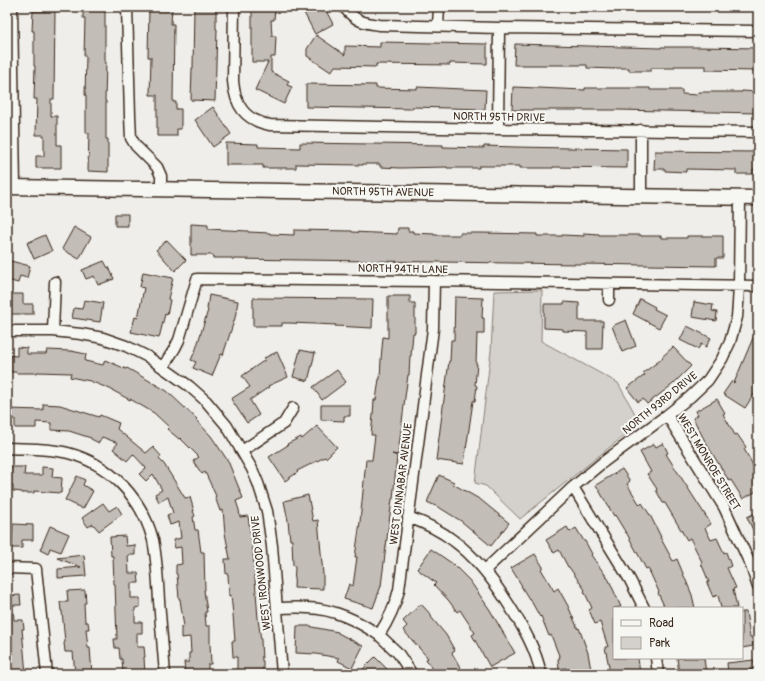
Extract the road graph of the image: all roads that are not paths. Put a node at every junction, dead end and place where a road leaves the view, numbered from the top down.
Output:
1 (12, 7) edge
2 (127, 7) edge
3 (234, 7) edge
4 (344, 7) edge
5 (438, 7) edge
6 (438, 26) junction
7 (499, 28) junction
8 (758, 31) edge
9 (498, 129) junction
10 (641, 130) junction
11 (758, 132) edge
12 (11, 187) edge
13 (161, 188) junction
14 (641, 196) junction
15 (740, 198) junction
16 (758, 198) edge
17 (434, 281) junction
18 (55, 282) dead end
19 (609, 284) junction
20 (739, 286) junction
21 (758, 286) edge
22 (609, 300) dead end
23 (7, 331) edge
24 (53, 331) junction
25 (163, 367) junction
26 (293, 408) dead end
27 (667, 414) junction
28 (7, 448) edge
29 (242, 451) junction
30 (573, 487) junction
31 (408, 517) junction
32 (754, 565) edge
33 (7, 568) edge
34 (485, 570) junction
35 (758, 587) edge
36 (644, 607) edge
37 (277, 608) junction
38 (379, 635) junction
39 (656, 659) edge
40 (47, 674) edge
41 (165, 674) edge
42 (282, 674) edge
43 (412, 674) edge
44 (541, 674) edge
45 (658, 674) edge

1 - 12 street
2 - 13 street
3 - 9 street, NORTH 95TH DRIVE
4 - 6 street
5 - 6 street
6 - 7 street
7 - 8 street
7 - 9 street
9 - 10 street, NORTH 95TH DRIVE
10 - 11 street, NORTH 95TH DRIVE
10 - 14 street
12 - 13 street, NORTH 95TH AVENUE
13 - 14 street, NORTH 95TH AVENUE
14 - 15 street, NORTH 95TH AVENUE
15 - 16 street, NORTH 95TH AVENUE
15 - 20 street, NORTH 93RD DRIVE
17 - 19 street, NORTH 94TH LANE
17 - 25 street, NORTH 94TH LANE
17 - 31 street, WEST CINNABAR AVENUE
18 - 24 street
19 - 20 street, NORTH 94TH LANE
19 - 22 street
20 - 21 street, NORTH 94TH LANE
20 - 27 street, NORTH 93RD DRIVE
23 - 24 street, WEST IRONWOOD DRIVE
24 - 25 street, WEST IRONWOOD DRIVE
25 - 29 street, WEST IRONWOOD DRIVE
26 - 29 street
27 - 30 street, NORTH 93RD DRIVE
27 - 32 street, WEST MONROE STREET
28 - 41 street
29 - 37 street, WEST IRONWOOD DRIVE
30 - 34 street, NORTH 93RD DRIVE
30 - 36 street
31 - 34 street
31 - 38 street, WEST CINNABAR AVENUE
32 - 35 street, WEST MONROE STREET
33 - 40 street
34 - 44 street
37 - 38 street
37 - 42 street, WEST IRONWOOD DRIVE
38 - 43 street
39 - 45 street

